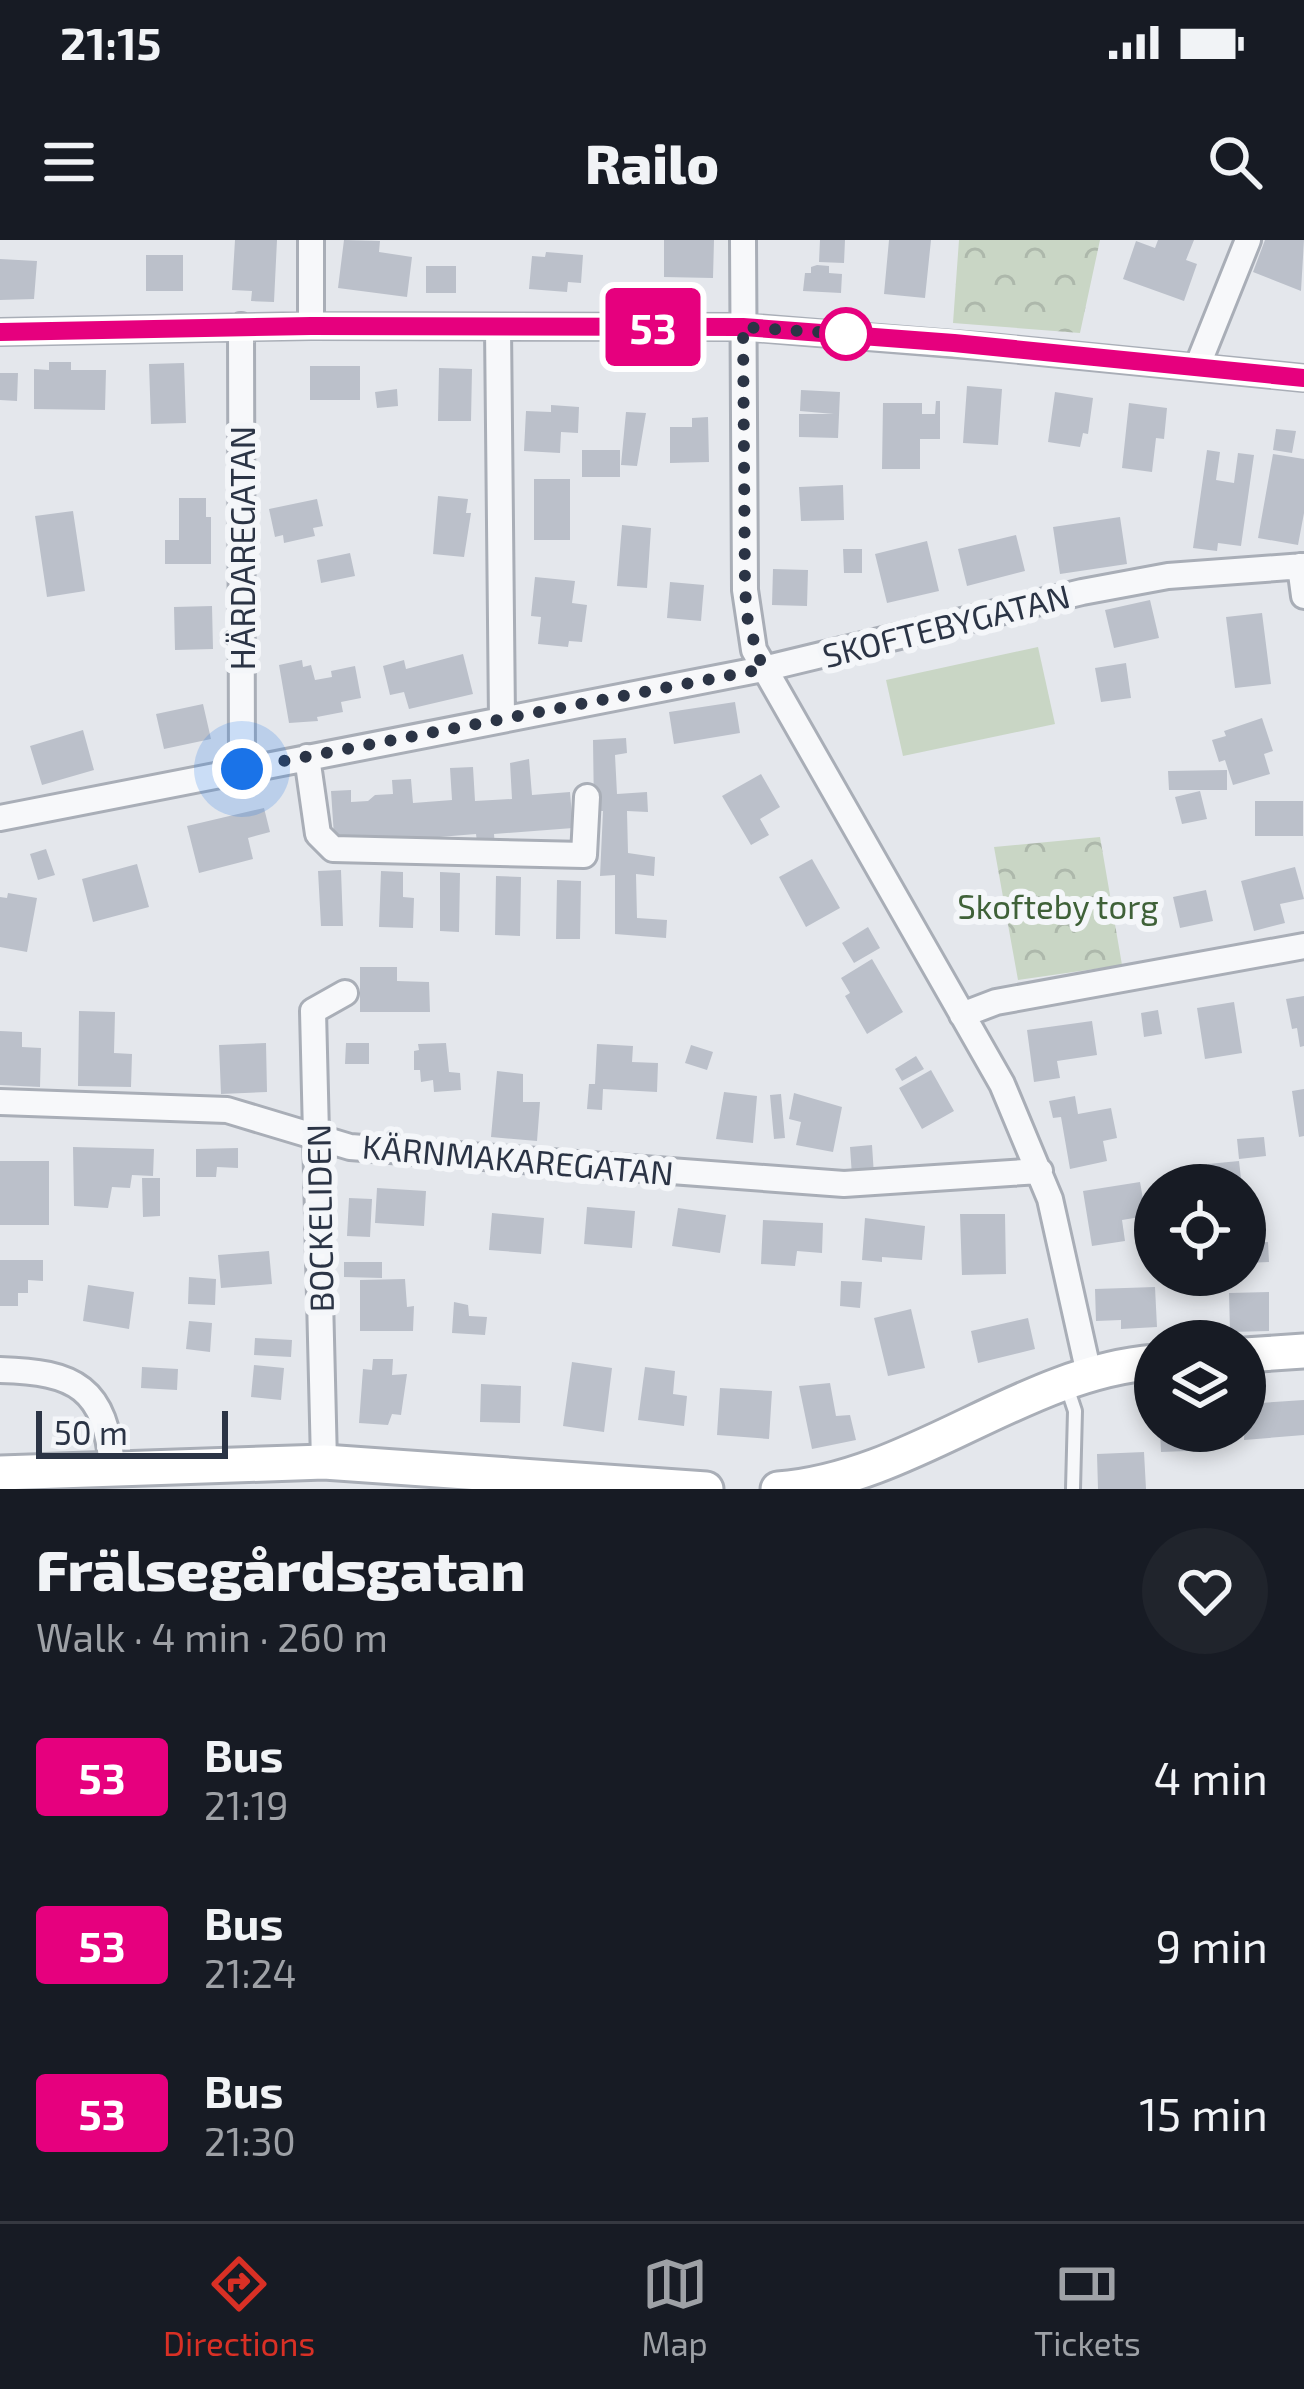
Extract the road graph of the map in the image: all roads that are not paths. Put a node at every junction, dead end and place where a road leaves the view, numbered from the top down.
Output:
1 (310, 240) edge
2 (743, 240) edge
3 (1248, 240) edge
4 (241, 326) junction
5 (311, 326) junction
6 (743, 327) junction
7 (498, 328) junction
8 (0, 332) edge
9 (1197, 367) junction
10 (1304, 378) edge
11 (1302, 566) edge
12 (1304, 596) edge
13 (763, 669) junction
14 (502, 719) junction
15 (307, 757) junction
16 (242, 769) junction
17 (587, 797) dead end
18 (0, 818) edge
19 (1304, 946) edge
20 (345, 993) dead end
21 (962, 1015) junction
22 (0, 1102) edge
23 (319, 1138) junction
24 (1040, 1172) junction
25 (1304, 1351) edge
26 (1266, 1354) edge
27 (1134, 1367) edge
28 (0, 1370) edge
29 (1078, 1379) junction
30 (323, 1462) junction
31 (112, 1468) junction
32 (0, 1473) edge
33 (706, 1489) edge
34 (778, 1489) edge
35 (1073, 1489) edge

1 - 5 street
2 - 6 street
3 - 9 street
4 - 5 street
4 - 8 street
4 - 16 street, HÄRDAREGATAN
5 - 7 street
6 - 7 street
6 - 9 street
6 - 13 street
7 - 14 street
9 - 10 street
11 - 12 street
11 - 13 street, SKOFTEBYGATAN
13 - 14 street, SKOFTEBYGATAN
13 - 21 street
14 - 15 street, SKOFTEBYGATAN
15 - 16 street, SKOFTEBYGATAN
15 - 17 street
16 - 18 street, SKOFTEBYGATAN
19 - 21 street
20 - 23 street, BOCKELIDEN
21 - 24 street
22 - 23 street, KÄRNMAKAREGATAN
23 - 24 street, KÄRNMAKAREGATAN
23 - 30 street, BOCKELIDEN
24 - 29 street
25 - 26 street
27 - 29 street
28 - 31 street
29 - 34 street
29 - 35 lane
30 - 31 street
30 - 33 street
31 - 32 street

